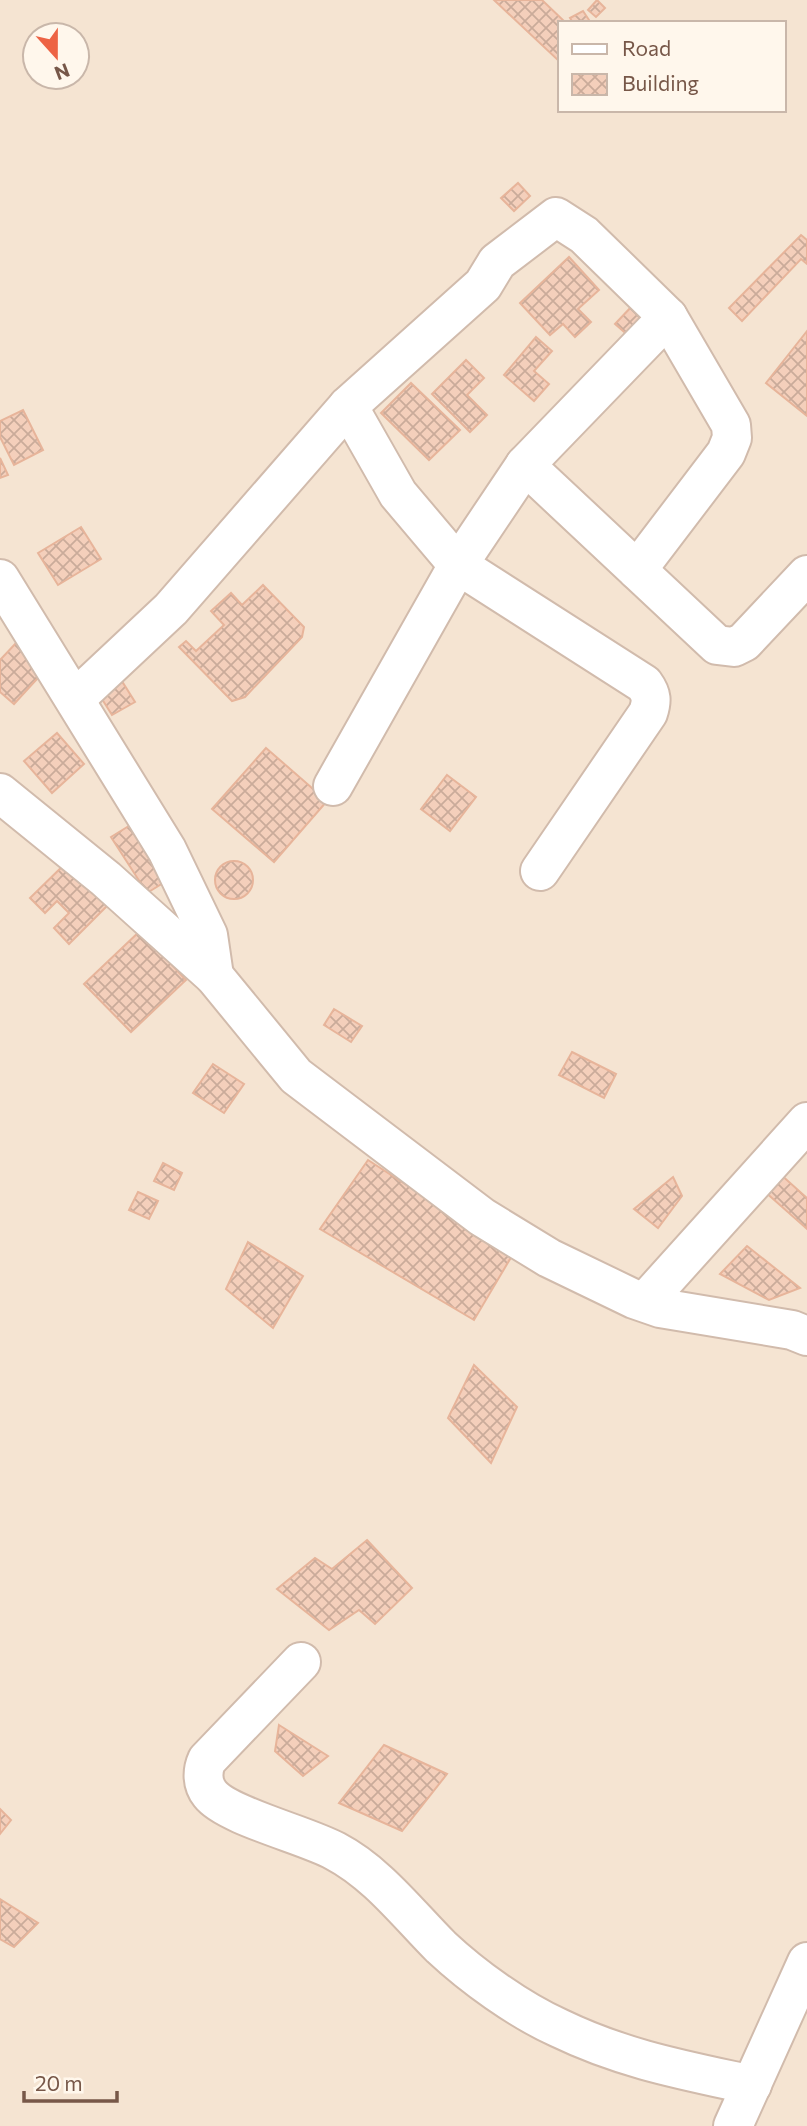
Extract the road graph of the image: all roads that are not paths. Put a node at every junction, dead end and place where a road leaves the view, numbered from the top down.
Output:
1 (668, 317) junction
2 (348, 406) junction
3 (525, 465) junction
4 (458, 565) junction
5 (637, 570) junction
6 (807, 575) edge
7 (0, 579) edge
8 (75, 699) junction
9 (333, 786) dead end
10 (0, 793) edge
11 (540, 871) dead end
12 (214, 976) junction
13 (807, 1122) edge
14 (645, 1302) junction
15 (807, 1336) edge
16 (301, 1662) dead end
17 (807, 1962) edge
18 (752, 2085) junction
19 (733, 2126) edge

1 - 2 street
1 - 3 street
1 - 5 street
2 - 4 street
2 - 8 street
3 - 4 street
3 - 5 street
4 - 9 street
4 - 11 street
5 - 6 street
7 - 8 street
8 - 12 street
10 - 12 street
12 - 14 street
13 - 14 street
14 - 15 street
16 - 18 street
17 - 18 street
18 - 19 street

